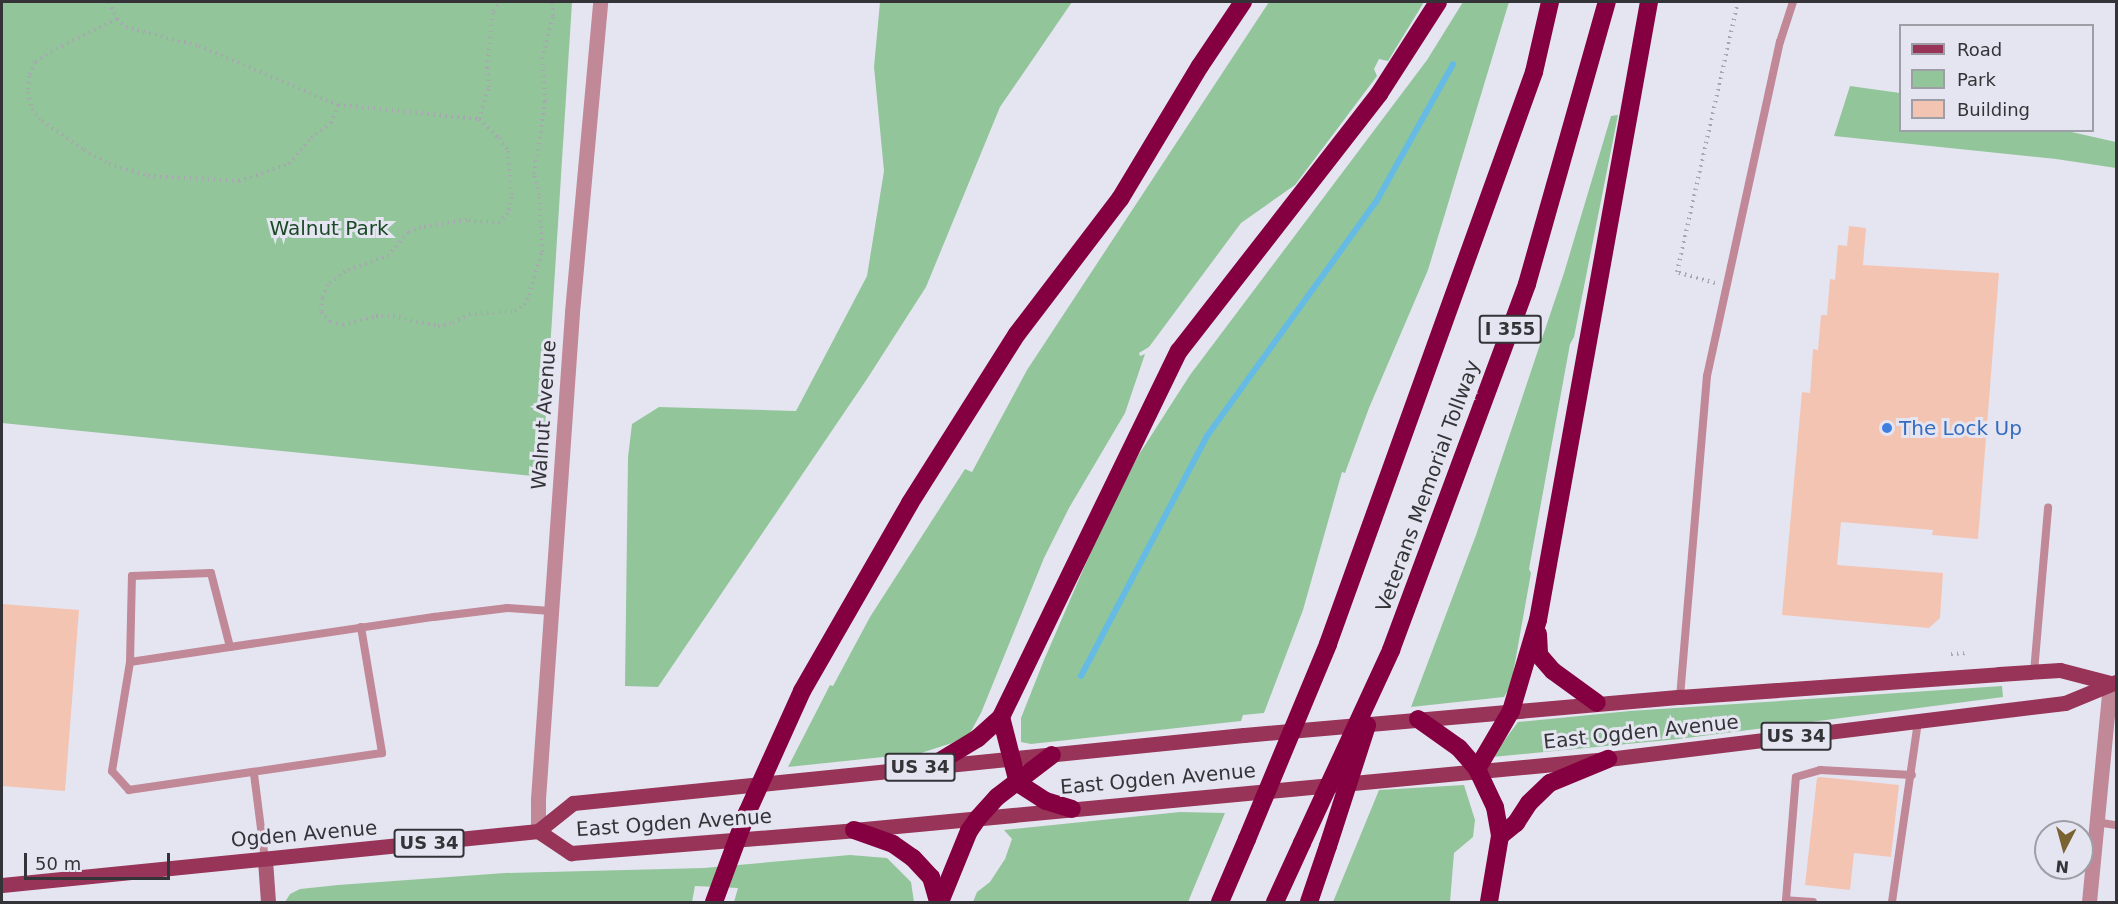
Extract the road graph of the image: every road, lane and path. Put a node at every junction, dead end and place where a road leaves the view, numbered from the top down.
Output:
1 (109, 2) edge
2 (500, 2) edge
3 (552, 2) edge
4 (600, 2) edge
5 (1243, 2) edge
6 (1438, 2) edge
7 (1550, 2) edge
8 (1607, 2) edge
9 (1649, 2) edge
10 (1738, 2) edge
11 (1793, 2) edge
12 (117, 19) junction
13 (338, 105) junction
14 (479, 118) junction
15 (1727, 287) junction
16 (2048, 508) dead end
17 (551, 611) junction
18 (1538, 620) junction
19 (361, 627) junction
20 (230, 647) junction
21 (1391, 650) junction
22 (1967, 653) dead end
23 (1951, 654) dead end
24 (130, 662) junction
25 (2034, 672) junction
26 (2113, 682) edge
27 (1680, 696) junction
28 (1597, 703) junction
29 (1511, 711) junction
30 (1001, 717) junction
31 (1418, 719) junction
32 (1918, 721) junction
33 (1052, 755) junction
34 (1010, 759) junction
35 (1608, 759) junction
36 (932, 766) junction
37 (1477, 769) junction
38 (254, 774) junction
39 (1912, 775) junction
40 (1018, 783) junction
41 (1072, 809) junction
42 (978, 818) junction
43 (2096, 822) junction
44 (2116, 825) edge
45 (854, 830) junction
46 (538, 831) junction
47 (1500, 836) junction
48 (265, 860) junction
49 (2, 885) edge
50 (268, 903) edge
51 (714, 903) edge
52 (939, 903) edge
53 (1220, 903) edge
54 (1275, 903) edge
55 (1309, 903) edge
56 (1489, 903) edge
57 (1813, 903) edge
58 (1892, 903) edge
59 (2088, 903) edge

1 - 12 path
2 - 14 path
3 - 14 path
4 - 17 street, Walnut Avenue
5 - 51 highway, bridge
6 - 30 highway
7 - 53 highway, Veterans Memorial Tollway, bridge
8 - 21 highway, Veterans Memorial Tollway / I 355
9 - 18 highway
10 - 15 path
11 - 15 lane
12 - 13 path
12 - 13 path
13 - 14 path
15 - 27 lane
16 - 25 lane
17 - 19 lane
17 - 46 street, Walnut Avenue
18 - 28 highway
18 - 29 highway
19 - 20 lane
19 - 38 lane
20 - 24 lane
20 - 24 lane
21 - 54 highway, Veterans Memorial Tollway / I 355, bridge
21 - 55 highway, bridge
22 - 23 path
24 - 38 lane
25 - 26 main road, East Ogden Avenue / US 34
25 - 27 main road, East Ogden Avenue / US 34
26 - 32 main road, East Ogden Avenue / US 34
26 - 43 street
27 - 28 main road, East Ogden Avenue / US 34
28 - 29 main road, East Ogden Avenue / US 34
29 - 31 main road, East Ogden Avenue / US 34
29 - 37 highway
30 - 34 highway
30 - 36 highway
31 - 33 main road, East Ogden Avenue / US 34
31 - 37 highway
32 - 35 main road, East Ogden Avenue / US 34
32 - 39 lane
33 - 34 main road, East Ogden Avenue / US 34
33 - 40 highway
34 - 36 main road, East Ogden Avenue / US 34
34 - 40 highway
35 - 37 main road, East Ogden Avenue / US 34
35 - 47 highway
36 - 46 main road, East Ogden Avenue / US 34
37 - 41 main road, East Ogden Avenue / US 34
37 - 47 highway
38 - 48 lane
39 - 57 lane
39 - 58 lane
40 - 41 highway
40 - 42 highway
41 - 42 main road, East Ogden Avenue / US 34
42 - 45 main road, East Ogden Avenue / US 34
42 - 52 highway
43 - 44 lane
43 - 59 street
45 - 46 main road, East Ogden Avenue / US 34
45 - 52 highway
46 - 48 main road, Ogden Avenue / US 34
47 - 56 highway
48 - 49 main road, Ogden Avenue / US 34
48 - 50 street

